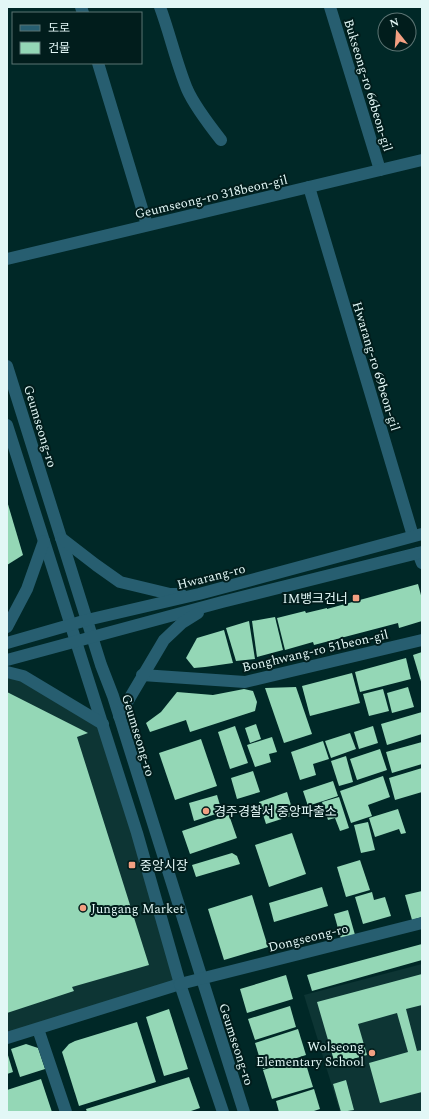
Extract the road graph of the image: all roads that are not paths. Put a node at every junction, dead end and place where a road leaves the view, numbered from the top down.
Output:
1 (160, 7) edge
2 (330, 7) edge
3 (98, 64) edge
4 (221, 140) dead end
5 (422, 160) edge
6 (380, 170) junction
7 (309, 187) junction
8 (147, 225) junction
9 (7, 259) edge
10 (7, 366) edge
11 (7, 425) edge
12 (418, 535) edge
13 (61, 538) junction
14 (44, 541) junction
15 (421, 556) edge
16 (199, 594) junction
17 (215, 604) junction
18 (87, 620) junction
19 (71, 625) junction
20 (7, 627) edge
21 (92, 637) junction
22 (422, 640) edge
23 (7, 642) edge
24 (76, 642) junction
25 (7, 660) edge
26 (7, 672) edge
27 (142, 675) junction
28 (119, 716) junction
29 (103, 724) junction
30 (422, 923) edge
31 (202, 979) junction
32 (180, 984) junction
33 (38, 1029) junction
34 (7, 1038) edge
35 (66, 1112) edge
36 (223, 1112) edge
37 (244, 1112) edge

1 - 4 street
2 - 6 street, Bukseong-ro 66beon-gil
3 - 8 street
5 - 6 street, Geumseong-ro 318beon-gil
6 - 7 street, Geumseong-ro 318beon-gil
7 - 8 street, Geumseong-ro 318beon-gil
7 - 12 street, Hwarang-ro 69beon-gil
8 - 9 street, Geumseong-ro 318beon-gil
10 - 13 street, Geumseong-ro
11 - 14 street
12 - 15 street, Hwarang-ro 69beon-gil
12 - 16 street, Hwarang-ro
13 - 16 street
13 - 18 street, Geumseong-ro
14 - 19 street
14 - 20 street
15 - 17 street
16 - 18 street, Hwarang-ro
17 - 21 street
17 - 27 street
18 - 19 street, Hwarang-ro
18 - 21 street, Geumseong-ro
19 - 23 street, Hwarang-ro
19 - 24 street
21 - 24 street
21 - 28 street, Geumseong-ro
22 - 27 street, Bonghwang-ro 51beon-gil
24 - 25 street
24 - 29 street
26 - 29 street
27 - 28 street
28 - 31 street, Geumseong-ro
29 - 32 street
30 - 31 street, Dongseong-ro
31 - 32 street, Dongseong-ro
31 - 37 street, Geumseong-ro
32 - 33 street
32 - 36 street
33 - 34 street
33 - 35 street

